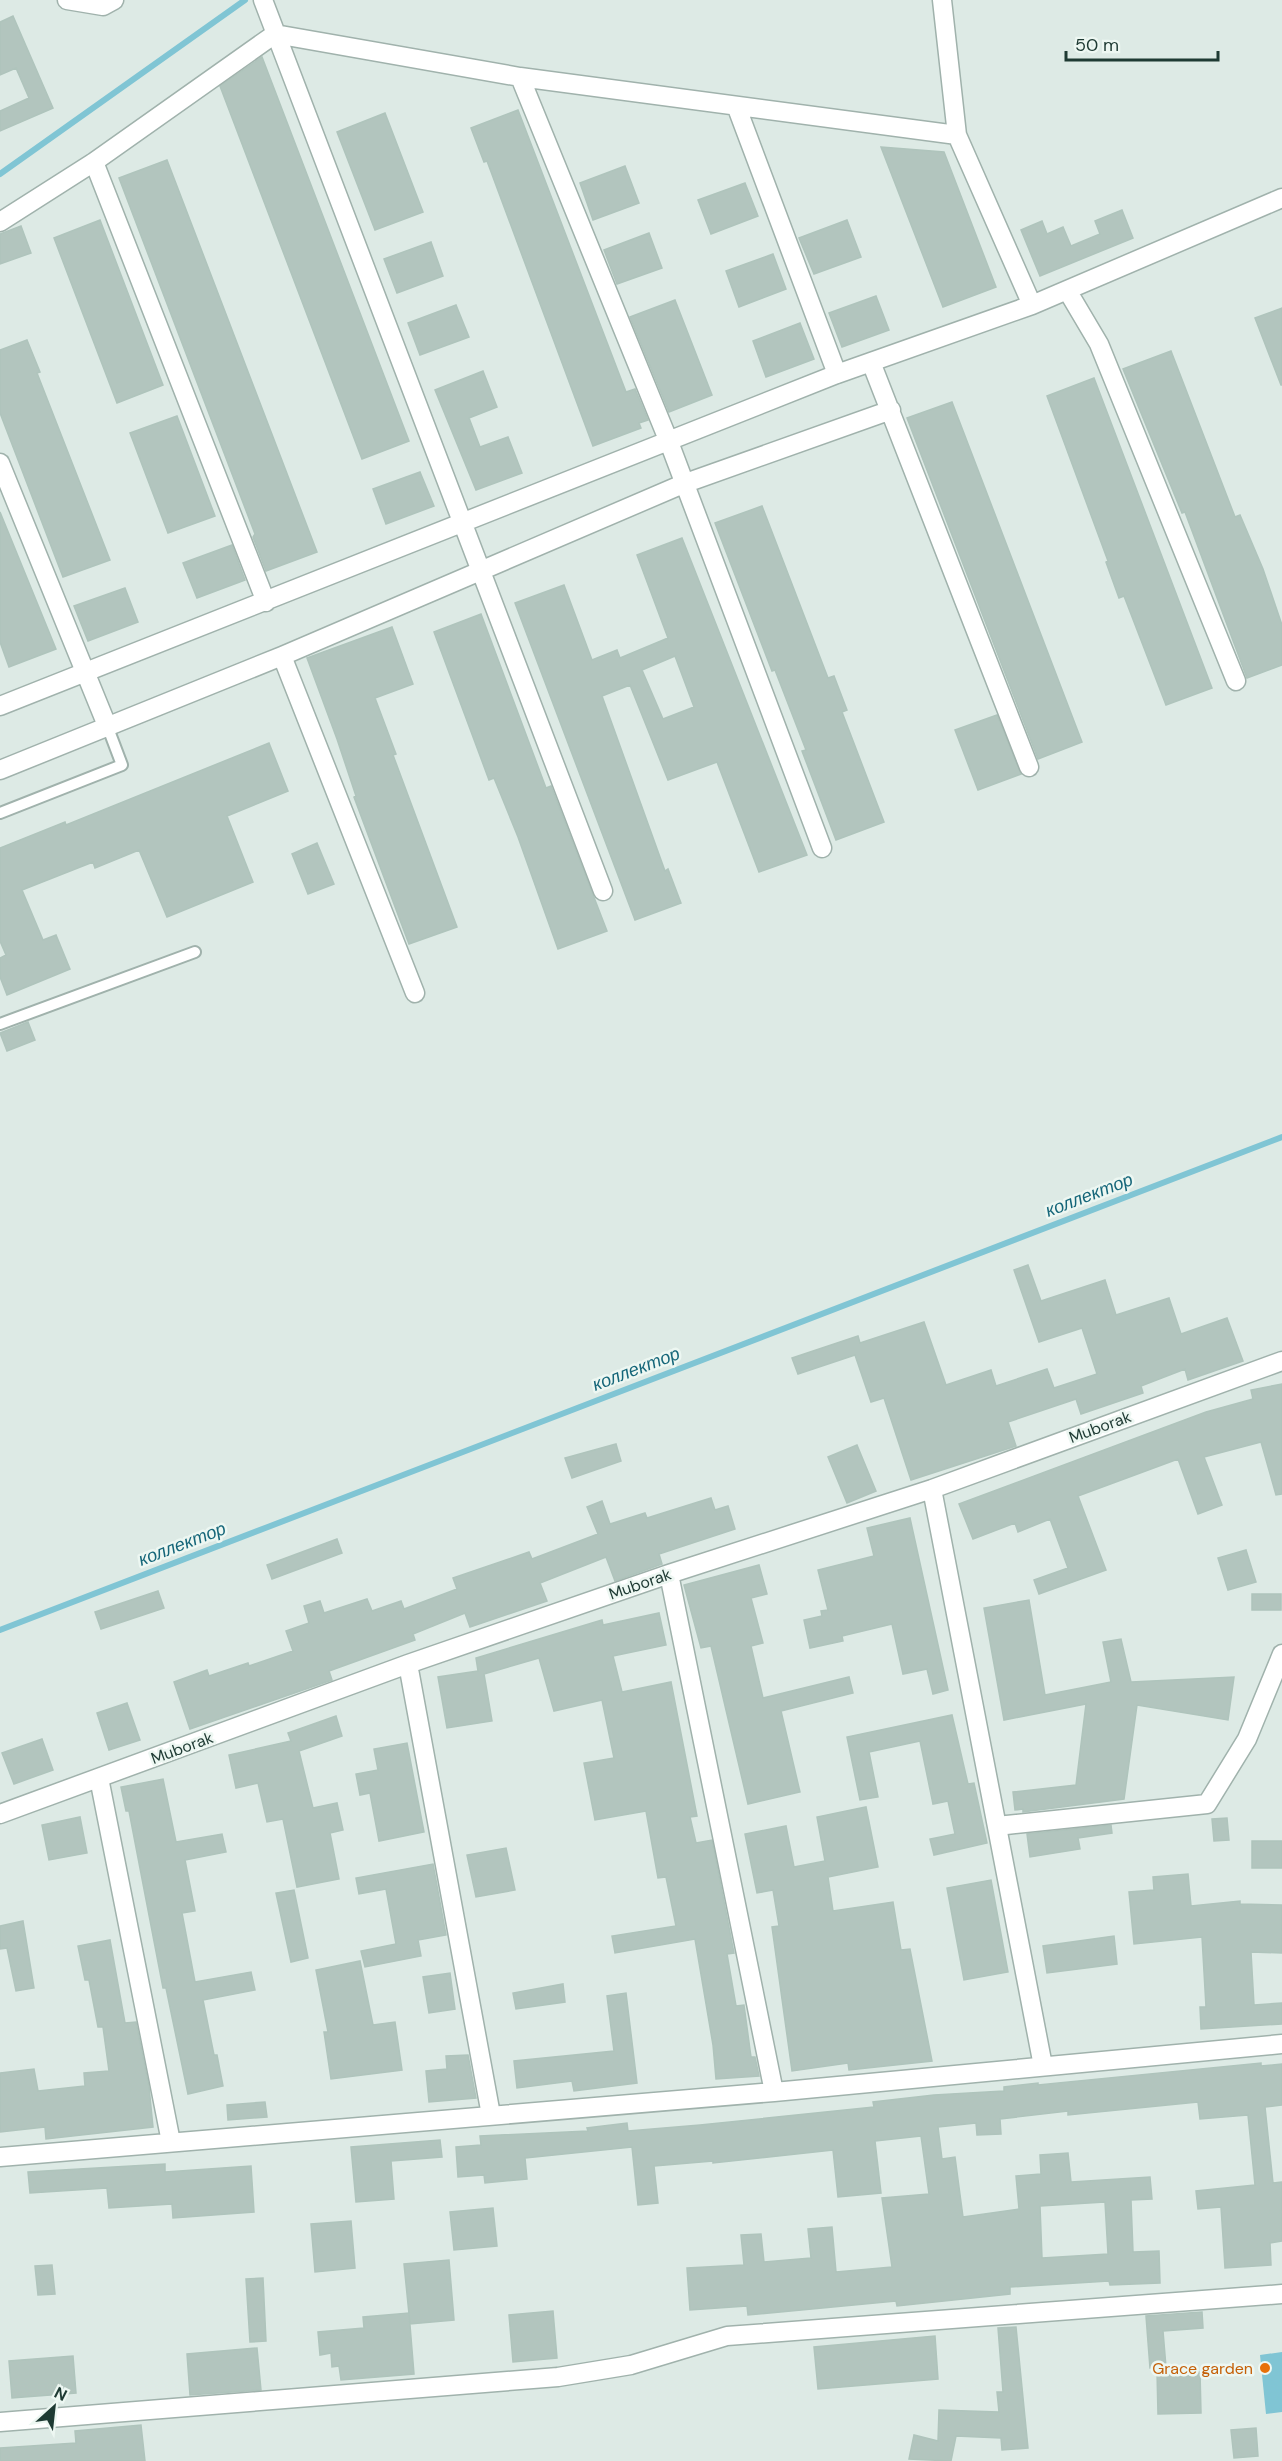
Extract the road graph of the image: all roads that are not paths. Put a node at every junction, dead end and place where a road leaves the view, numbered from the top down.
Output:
1 (67, 0) edge
2 (114, 0) edge
3 (263, 0) edge
4 (942, 0) edge
5 (275, 34) junction
6 (520, 77) junction
7 (736, 108) junction
8 (957, 135) junction
9 (94, 162) junction
10 (1282, 200) edge
11 (0, 222) edge
12 (1067, 290) junction
13 (1032, 305) junction
14 (871, 362) junction
15 (837, 374) junction
16 (891, 410) junction
17 (669, 442) junction
18 (0, 463) edge
19 (683, 484) junction
20 (464, 523) junction
21 (481, 570) junction
22 (266, 602) junction
23 (282, 656) junction
24 (86, 672) junction
25 (1236, 681) dead end
26 (0, 706) edge
27 (108, 728) junction
28 (1029, 767) dead end
29 (0, 770) edge
30 (0, 813) edge
31 (822, 848) dead end
32 (603, 891) dead end
33 (195, 952) dead end
34 (415, 993) dead end
35 (0, 1024) edge
36 (1282, 1361) edge
37 (932, 1489) junction
38 (669, 1574) junction
39 (1282, 1654) edge
40 (408, 1664) junction
41 (99, 1779) junction
42 (0, 1814) edge
43 (997, 1826) junction
44 (1282, 2044) edge
45 (1043, 2066) junction
46 (774, 2092) junction
47 (491, 2115) junction
48 (171, 2142) junction
49 (0, 2157) edge
50 (1282, 2294) edge
51 (0, 2422) edge

1 - 2 street
3 - 5 street
4 - 8 street
5 - 6 street
5 - 9 street
5 - 20 street
6 - 7 street
6 - 17 street
7 - 8 street
7 - 15 street
8 - 13 street
9 - 11 street
9 - 22 street
10 - 12 street
12 - 13 street
12 - 25 street
13 - 14 street
14 - 15 street
14 - 16 street
15 - 17 street
16 - 19 street
16 - 28 street
17 - 19 street
17 - 20 street
18 - 24 street
19 - 21 street
19 - 31 street
20 - 21 street
20 - 22 street
21 - 23 street
21 - 32 street
22 - 24 street
23 - 27 street
23 - 34 street
24 - 26 street
24 - 27 street
27 - 29 street
27 - 30 lane
33 - 35 lane
36 - 37 street, Muborak
37 - 38 street, Muborak
37 - 43 street
38 - 40 street, Muborak
38 - 46 street
39 - 43 street
40 - 41 street, Muborak
40 - 47 street
41 - 42 street, Muborak
41 - 48 street
43 - 45 street
44 - 45 street
45 - 46 street
46 - 47 street
47 - 48 street
48 - 49 street
50 - 51 street

